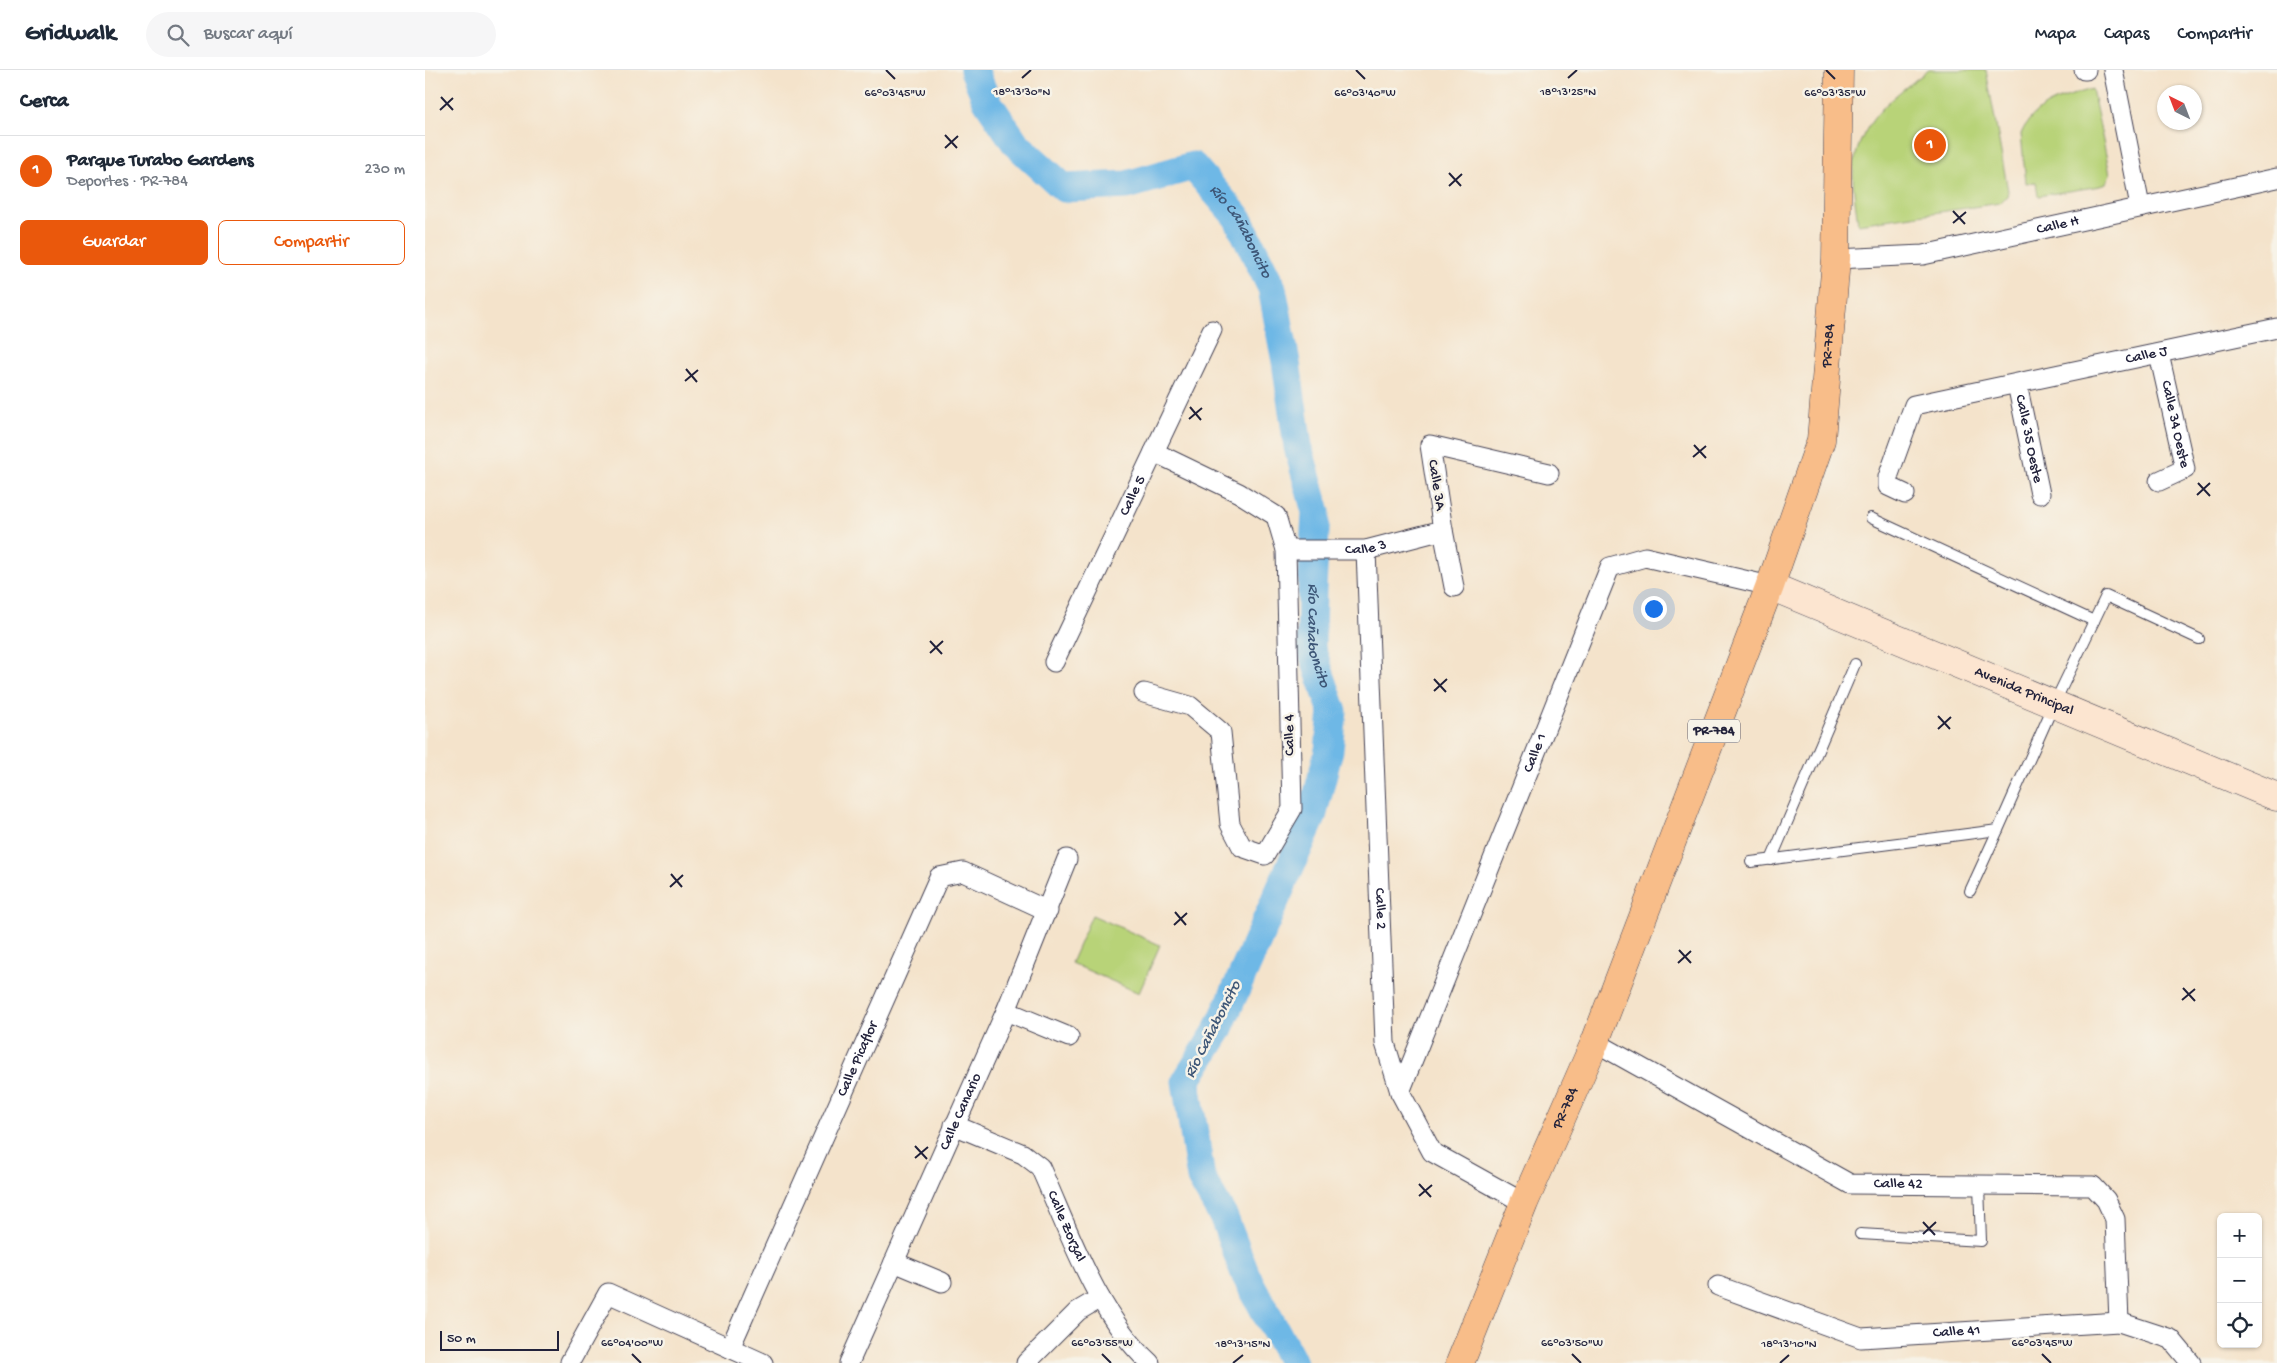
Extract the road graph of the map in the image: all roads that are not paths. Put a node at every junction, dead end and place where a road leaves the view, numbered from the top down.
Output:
1 (1839, 70) edge
2 (2113, 70) edge
3 (2277, 178) edge
4 (2140, 206) junction
5 (1836, 259) junction
6 (2277, 328) edge
7 (1212, 330) dead end
8 (2159, 354) junction
9 (2017, 384) junction
10 (1155, 452) junction
11 (1549, 473) dead end
12 (2159, 481) dead end
13 (1905, 494) dead end
14 (2041, 494) dead end
15 (1871, 518) dead end
16 (1443, 530) junction
17 (1295, 550) junction
18 (1366, 550) junction
19 (1770, 586) junction
20 (1454, 587) dead end
21 (2094, 621) junction
22 (2199, 640) dead end
23 (1054, 662) dead end
24 (1855, 664) dead end
25 (1144, 693) dead end
26 (2054, 704) junction
27 (2277, 797) edge
28 (1998, 830) junction
29 (1067, 859) dead end
30 (1771, 860) junction
31 (1751, 862) dead end
32 (1970, 891) dead end
33 (1048, 911) junction
34 (1006, 1010) junction
35 (1069, 1037) dead end
36 (1595, 1042) junction
37 (1400, 1092) junction
38 (955, 1125) junction
39 (1979, 1185) junction
40 (1524, 1203) junction
41 (1860, 1234) dead end
42 (894, 1262) junction
43 (942, 1282) dead end
44 (1718, 1286) dead end
45 (1100, 1298) junction
46 (2119, 1322) junction
47 (730, 1348) junction
48 (570, 1363) edge
49 (763, 1363) edge
50 (849, 1363) edge
51 (1026, 1363) edge
52 (1150, 1363) edge
53 (1460, 1363) edge
54 (2191, 1363) edge

1 - 5 main road, PR-784 / PR-784
2 - 4 street
3 - 4 street, Calle H
4 - 5 street, Calle H
5 - 19 main road, PR-784 / PR-784
6 - 8 street, Calle J
7 - 10 street, Calle 5
8 - 9 street, Calle J
8 - 12 street, Calle 34 Oeste
9 - 13 street, Calle J
9 - 14 street, Calle 35 Oeste
10 - 17 street, Calle 4
10 - 23 street, Calle 5
11 - 16 street, Calle 3A
15 - 21 lane
16 - 18 street, Calle 3
16 - 20 street, Calle 3A
17 - 18 street, Calle 3
17 - 25 street, Calle 4
18 - 37 street, Calle 2
19 - 26 street, Avenida Principal
19 - 36 main road, PR-784 / PR-784
19 - 37 street, Calle 1
21 - 22 lane
21 - 26 lane
24 - 30 lane
26 - 27 street, Avenida Principal
26 - 28 lane
28 - 30 lane
28 - 32 lane
29 - 33 street, Calle Canario
30 - 31 lane
33 - 34 street, Calle Canario
33 - 47 street, Calle Picaflor
34 - 35 street
34 - 38 street, Calle Canario
36 - 39 street, Calle 42
36 - 40 main road, PR-784 / PR-784
37 - 40 street, Calle 2
38 - 42 street, Calle Canario
38 - 45 street, Calle Zorzal
39 - 41 lane
39 - 46 street, Calle 42
40 - 53 main road, PR-784 / PR-784
42 - 43 street
42 - 50 street, Calle Canario
44 - 46 street, Calle 41
45 - 51 street
45 - 52 street, Calle Zorzal
46 - 54 street, Calle 41
47 - 48 street
47 - 49 street

